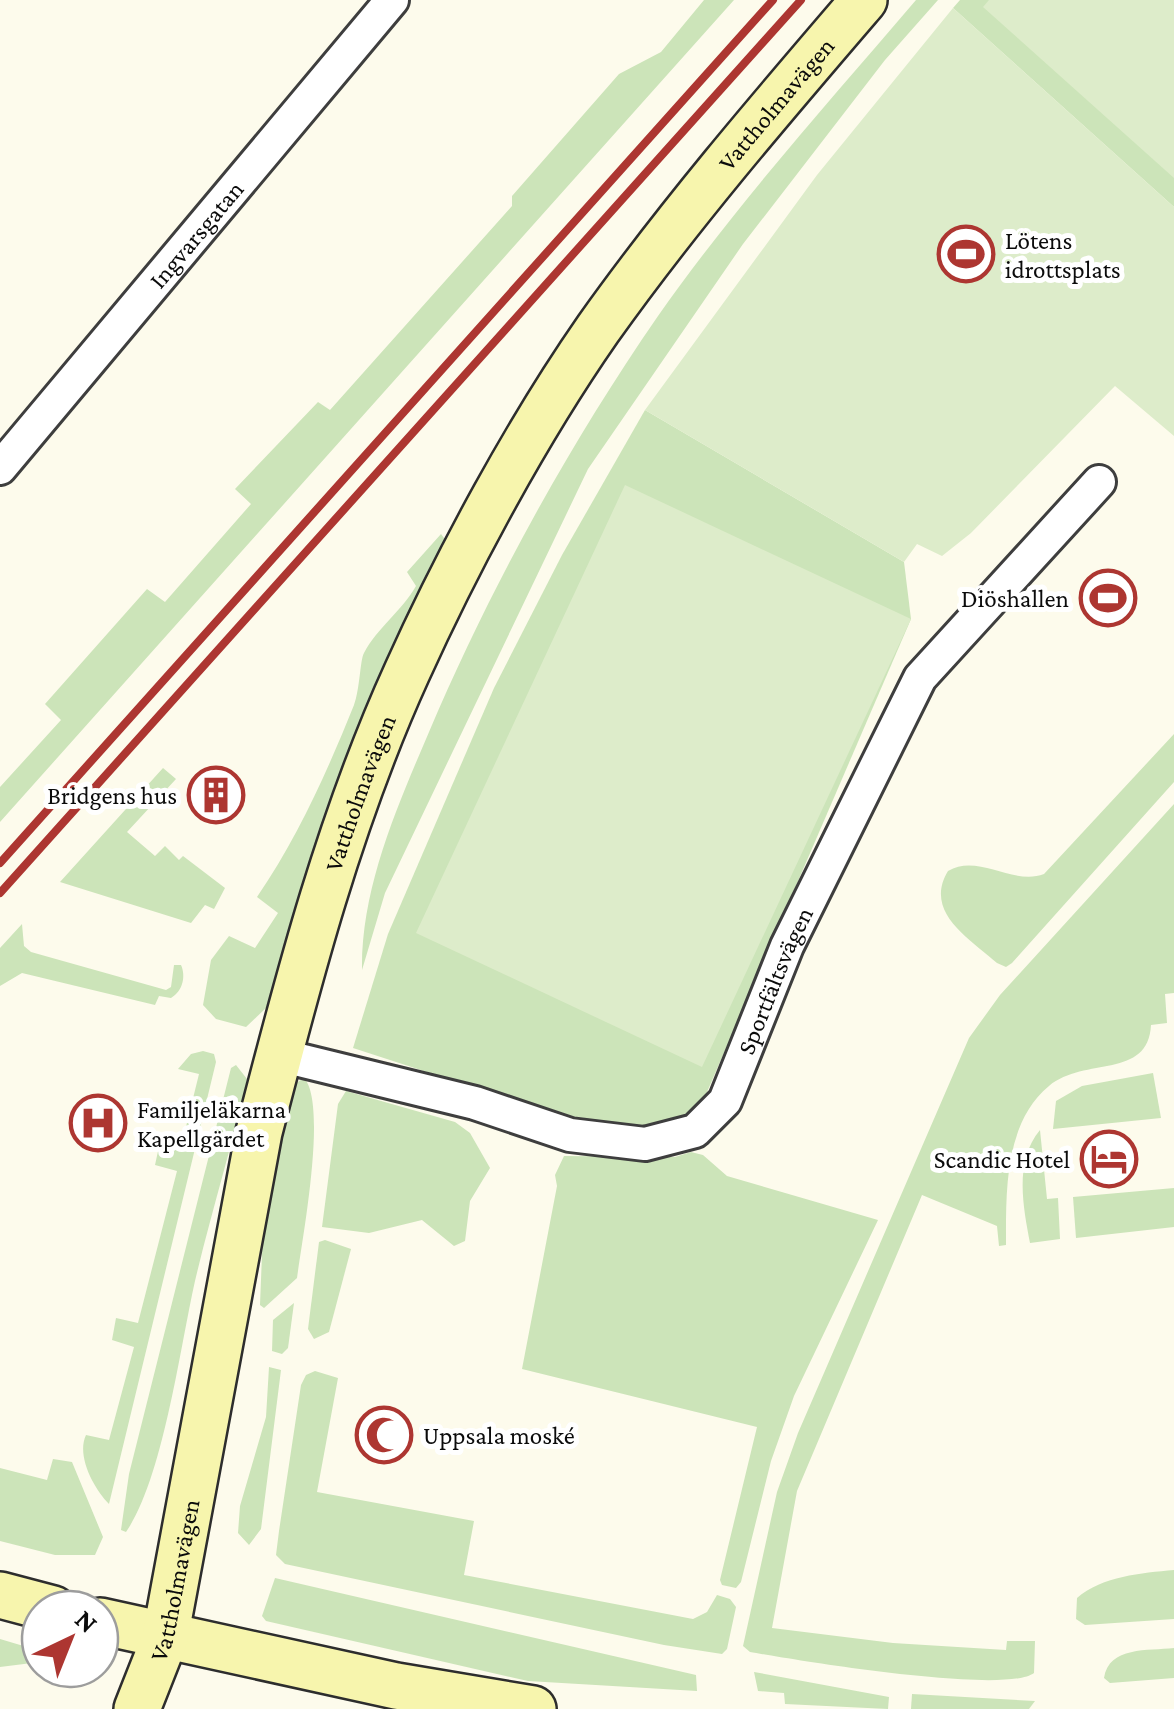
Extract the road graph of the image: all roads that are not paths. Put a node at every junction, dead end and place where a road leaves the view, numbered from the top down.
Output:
1 (392, 0) edge
2 (864, 0) edge
3 (0, 468) edge
4 (1099, 482) dead end
5 (279, 1054) junction
6 (120, 1626) edge
7 (165, 1638) junction
8 (137, 1709) edge
9 (533, 1709) edge

1 - 3 street, Ingvarsgatan
2 - 5 main road, Vattholmavägen
4 - 5 street, Sportfältsvägen
5 - 7 main road, Vattholmavägen
6 - 7 main road
7 - 8 main road, Vattholmavägen
7 - 9 main road

